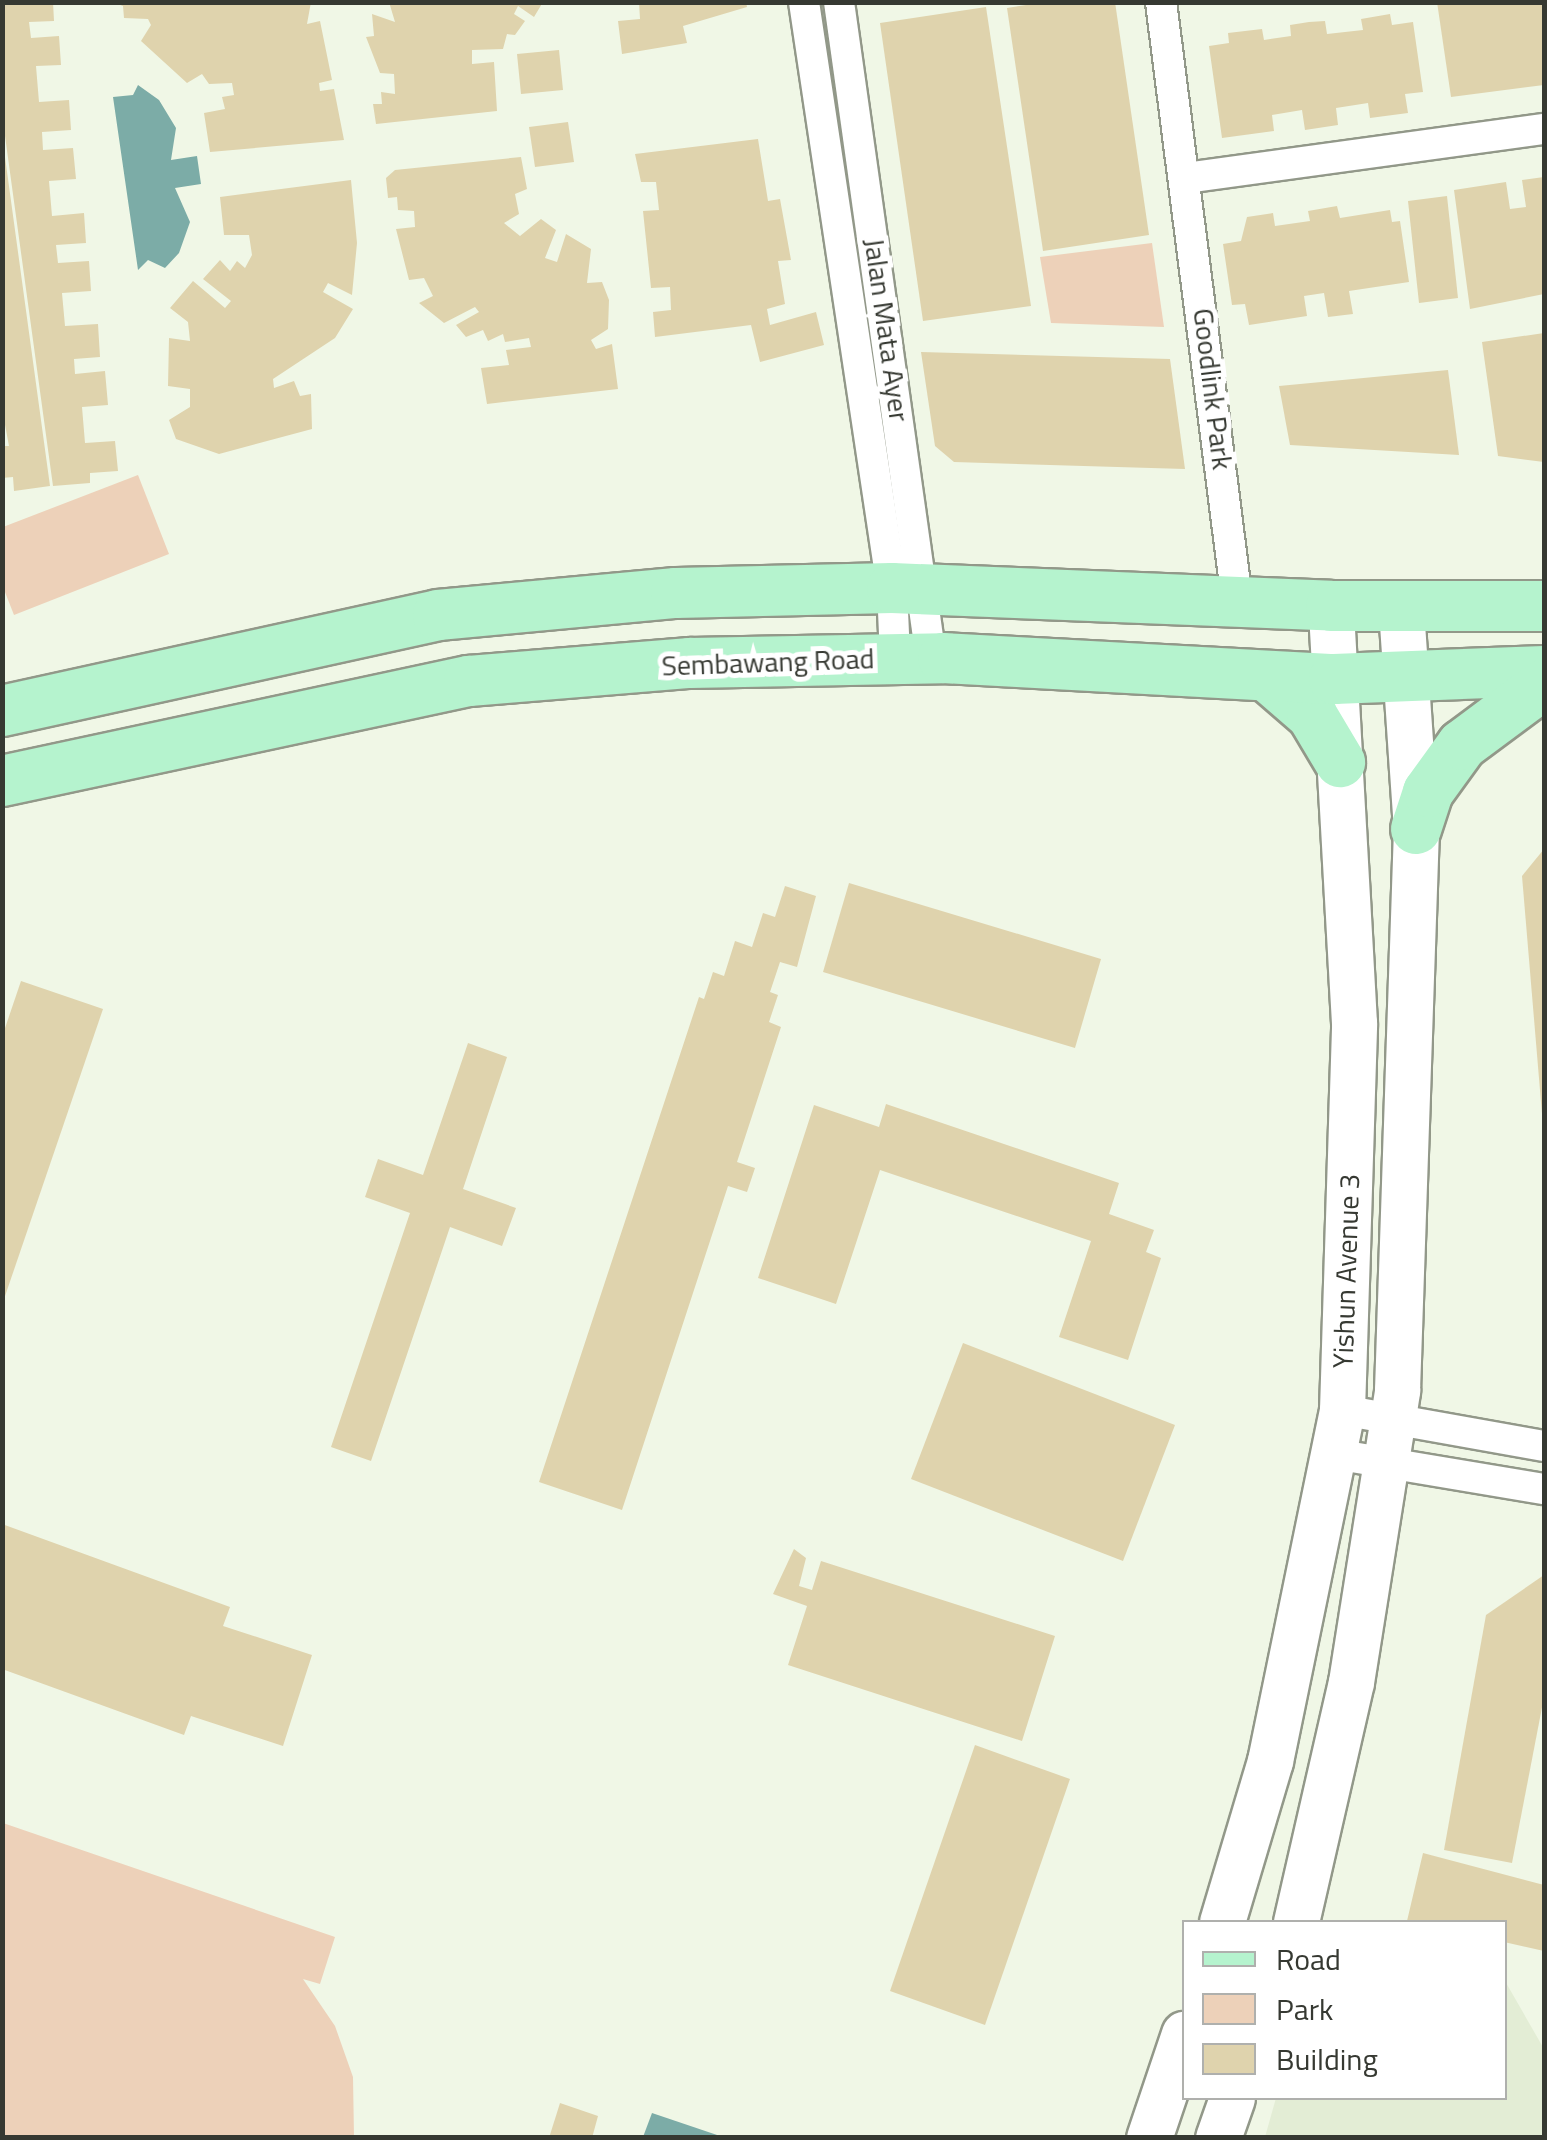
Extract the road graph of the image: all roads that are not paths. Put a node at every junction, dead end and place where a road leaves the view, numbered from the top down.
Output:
1 (804, 2) edge
2 (839, 2) edge
3 (1161, 2) edge
4 (1544, 129) edge
5 (1184, 178) junction
6 (910, 492) junction
7 (877, 493) junction
8 (908, 589) junction
9 (1237, 600) junction
10 (1331, 606) junction
11 (1544, 606) edge
12 (1401, 607) junction
13 (913, 658) junction
14 (1544, 670) edge
15 (1404, 674) junction
16 (1267, 676) junction
17 (1334, 679) junction
18 (1544, 684) edge
19 (2, 711) edge
20 (1340, 762) junction
21 (2, 780) edge
22 (1416, 828) junction
23 (1338, 1432) junction
24 (1391, 1442) junction
25 (1544, 1446) edge
26 (1544, 1489) edge
27 (1223, 1920) edge
28 (1296, 1920) edge
29 (1182, 2040) edge
30 (1231, 2100) edge
31 (1149, 2138) edge
32 (1218, 2138) edge

1 - 7 street, Jalan Mata Ayer
2 - 6 street, Jalan Mata Ayer
3 - 5 street, Goodlink Park
4 - 5 street
5 - 9 street, Goodlink Park
6 - 7 street
6 - 8 street, Jalan Mata Ayer
7 - 8 street, Jalan Mata Ayer
8 - 9 main road
8 - 13 street, Jalan Mata Ayer
8 - 19 main road
9 - 10 main road
10 - 12 main road
10 - 17 main road, Yishun Avenue 3
11 - 12 main road
12 - 15 main road, Yishun Avenue 3
13 - 16 main road, Sembawang Road
13 - 21 main road, Sembawang Road
14 - 15 main road, Sembawang Road
15 - 17 main road, Sembawang Road
15 - 22 main road, Yishun Avenue 3
16 - 17 main road, Sembawang Road
16 - 20 main road
17 - 20 main road, Yishun Avenue 3
18 - 22 main road
20 - 23 main road, Yishun Avenue 3
22 - 24 main road, Yishun Avenue 3
23 - 24 street
23 - 24 street
23 - 27 main road, Yishun Avenue 3
24 - 25 street
24 - 26 street
24 - 28 main road, Yishun Avenue 3
29 - 31 main road
30 - 32 main road

